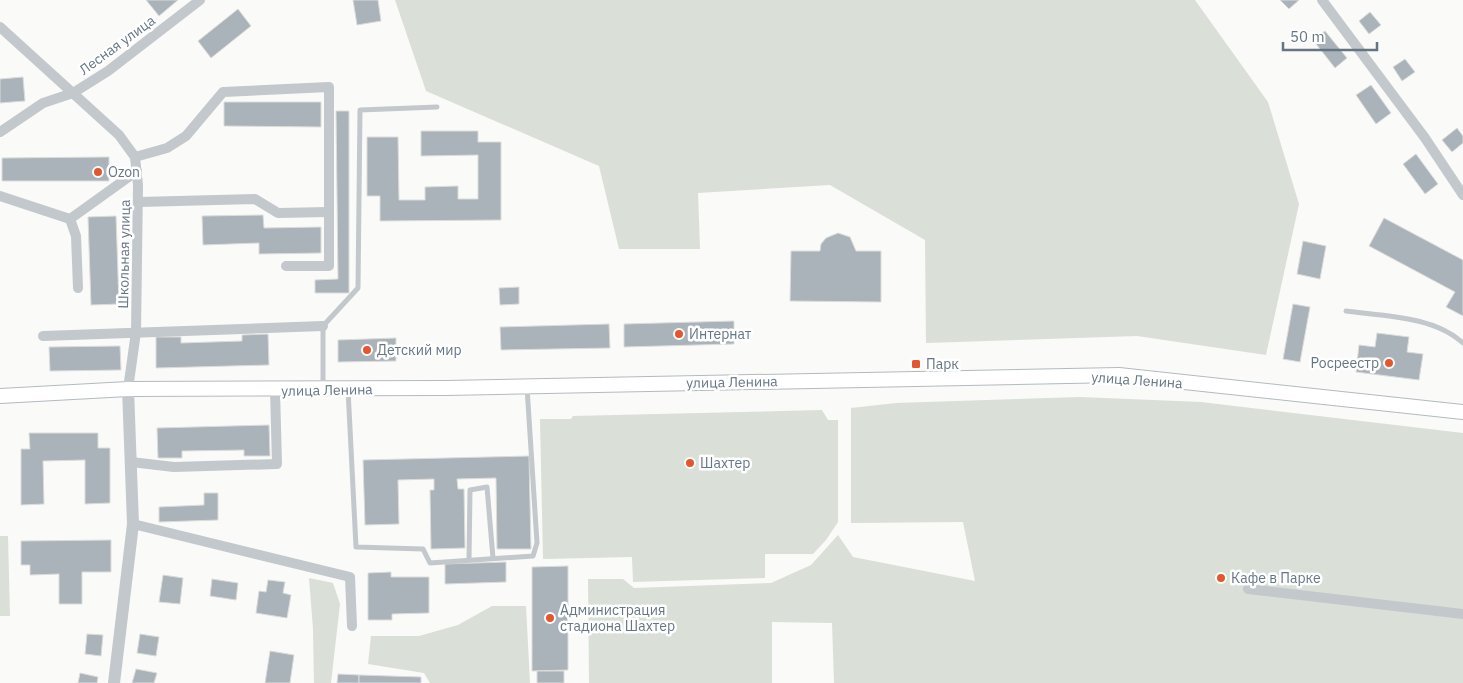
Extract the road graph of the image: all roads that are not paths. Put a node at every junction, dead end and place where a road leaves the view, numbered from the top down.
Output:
1 (200, 0) edge
2 (1322, 0) edge
3 (0, 27) edge
4 (73, 93) junction
5 (437, 107) dead end
6 (0, 132) edge
7 (136, 157) junction
8 (137, 171) junction
9 (1463, 195) edge
10 (0, 196) edge
11 (138, 202) junction
12 (328, 212) junction
13 (70, 219) junction
14 (286, 266) dead end
15 (78, 288) dead end
16 (1346, 311) dead end
17 (323, 326) junction
18 (136, 332) junction
19 (42, 336) dead end
20 (1463, 343) edge
21 (527, 387) junction
22 (322, 389) junction
23 (348, 389) junction
24 (128, 390) junction
25 (275, 390) junction
26 (0, 396) edge
27 (1463, 412) edge
28 (131, 462) junction
29 (133, 524) junction
30 (493, 558) junction
31 (469, 560) junction
32 (1248, 589) dead end
33 (1463, 614) edge
34 (352, 626) dead end
35 (114, 683) edge

1 - 4 street, Лесная улица
2 - 9 street
3 - 4 street
4 - 6 street, Лесная улица
4 - 7 street
5 - 17 lane
7 - 8 street, Школьная улица
7 - 12 street
8 - 11 street, Школьная улица
8 - 13 street
10 - 13 street
11 - 12 street
11 - 18 street, Школьная улица
12 - 14 street
13 - 15 street
16 - 20 lane
17 - 18 street
17 - 22 lane
18 - 19 street
18 - 24 street, Школьная улица
21 - 23 main road, улица Ленина
21 - 27 main road, улица Ленина
21 - 30 lane
22 - 23 main road, улица Ленина
22 - 25 main road, улица Ленина
23 - 31 lane
24 - 25 main road, улица Ленина
24 - 26 main road, улица Ленина
24 - 28 street
25 - 28 street
28 - 29 street
29 - 34 street
29 - 35 street
30 - 31 lane
30 - 31 lane
32 - 33 street

